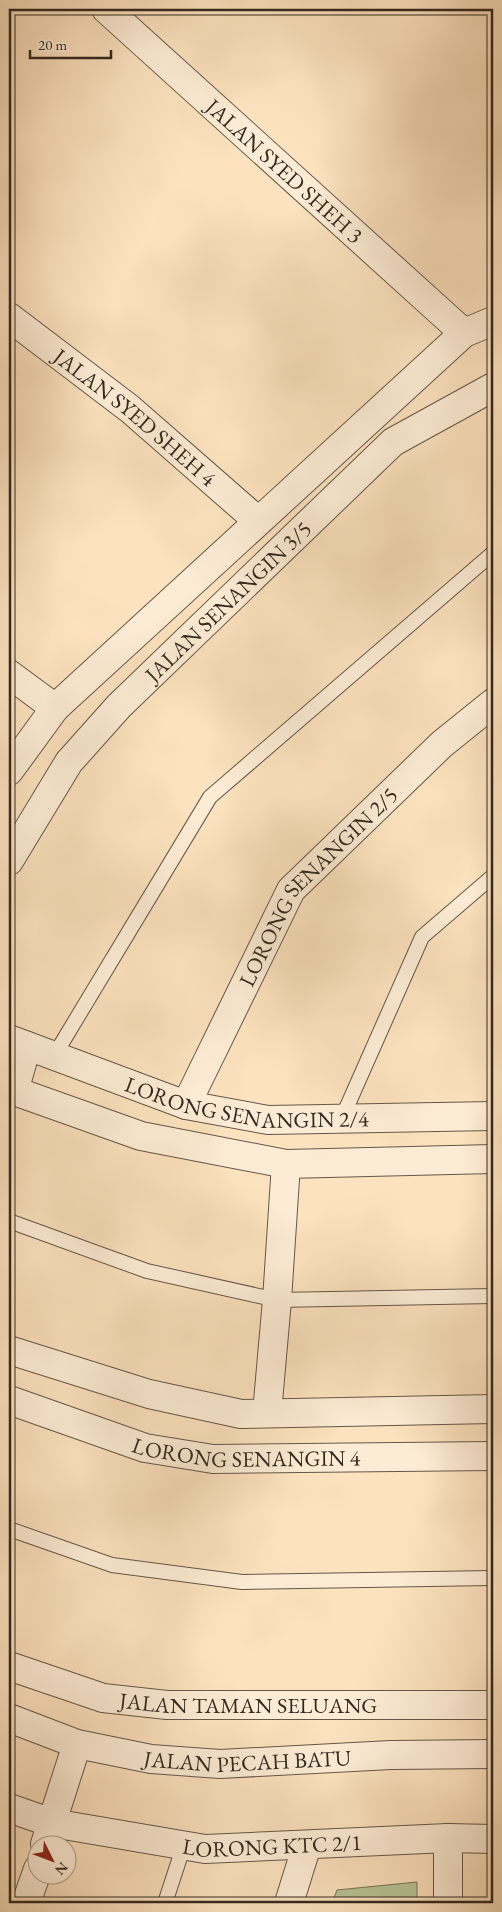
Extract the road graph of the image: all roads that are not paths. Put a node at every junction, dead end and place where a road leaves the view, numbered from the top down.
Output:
1 (106, 9) edge
2 (9, 317) edge
3 (493, 321) edge
4 (464, 333) junction
5 (493, 387) edge
6 (258, 521) junction
7 (493, 554) edge
8 (9, 674) edge
9 (493, 702) edge
10 (55, 708) junction
11 (9, 771) edge
12 (9, 861) edge
13 (493, 876) edge
14 (18, 1043) edge
15 (54, 1056) junction
16 (12, 1090) edge
17 (186, 1105) junction
18 (493, 1116) edge
19 (342, 1118) junction
20 (493, 1159) edge
21 (286, 1164) junction
22 (9, 1221) edge
23 (493, 1296) edge
24 (278, 1300) junction
25 (9, 1350) edge
26 (9, 1400) edge
27 (493, 1409) edge
28 (266, 1413) junction
29 (493, 1456) edge
30 (9, 1528) edge
31 (493, 1578) edge
32 (9, 1666) edge
33 (493, 1705) edge
34 (9, 1718) edge
35 (77, 1744) junction
36 (493, 1754) edge
37 (9, 1808) edge
38 (49, 1834) edge
39 (78, 1837) edge
40 (448, 1838) junction
41 (493, 1839) edge
42 (307, 1845) junction
43 (184, 1846) junction
44 (33, 1884) edge
45 (26, 1903) edge
46 (165, 1903) edge
47 (289, 1903) edge
48 (448, 1903) edge

1 - 4 street, JALAN SYED SHEH 3
2 - 6 street, JALAN SYED SHEH 4
3 - 4 street
4 - 6 street
5 - 12 street, JALAN SENANGIN 3/5
6 - 10 street
7 - 15 lane
8 - 10 street
9 - 17 street, LORONG SENANGIN 2/5
10 - 11 street
13 - 19 lane
14 - 15 street, LORONG SENANGIN 2/4
14 - 16 street
15 - 17 street, LORONG SENANGIN 2/4
16 - 21 street, LORONG SENANGIN 2/4
17 - 19 street, LORONG SENANGIN 2/4
18 - 19 street, LORONG SENANGIN 2/4
20 - 21 street, LORONG SENANGIN 2/4
21 - 24 street
22 - 24 lane
23 - 24 lane
24 - 28 street
25 - 28 street
26 - 29 street, LORONG SENANGIN 4
27 - 28 street
30 - 31 lane
32 - 33 street, JALAN TAMAN SELUANG
34 - 35 street, JALAN PECAH BATU
35 - 36 street, JALAN PECAH BATU
35 - 38 street
37 - 38 street, LORONG KTC 2/1
39 - 43 street, LORONG KTC 2/1
40 - 41 street, LORONG KTC 2/1
40 - 42 street, LORONG KTC 2/1
40 - 48 street
42 - 43 street, LORONG KTC 2/1
42 - 47 street
43 - 46 lane
44 - 45 street

